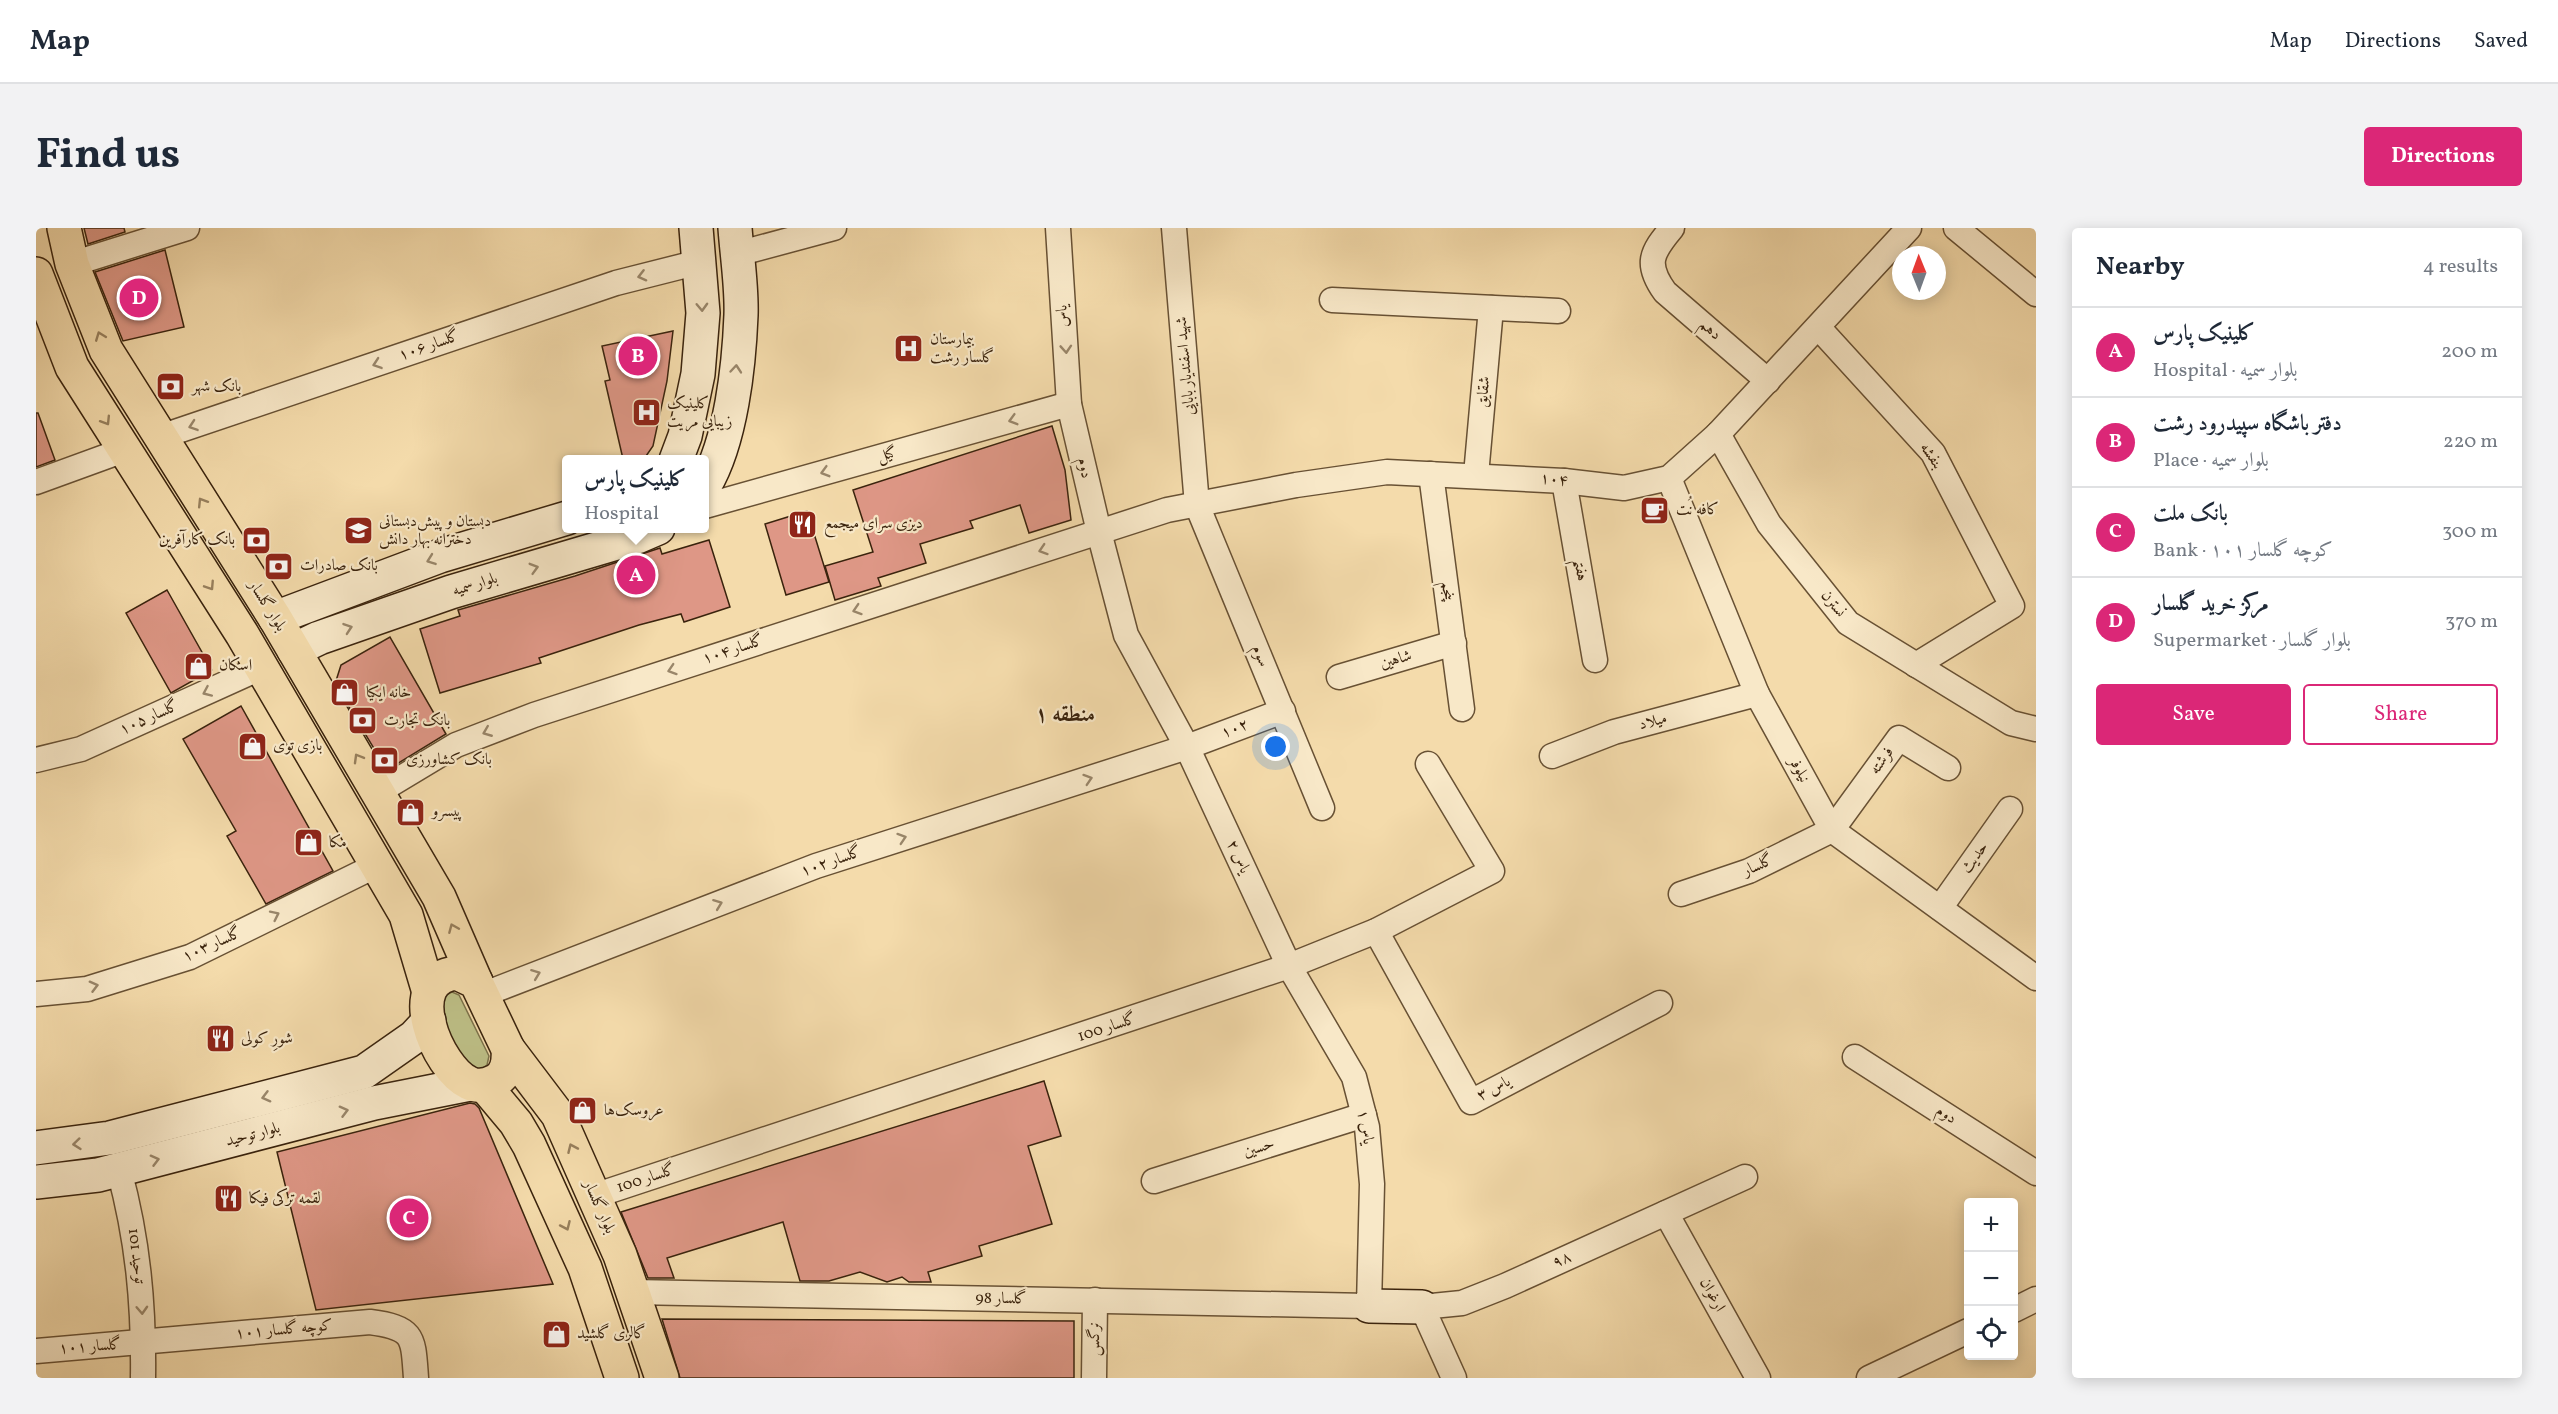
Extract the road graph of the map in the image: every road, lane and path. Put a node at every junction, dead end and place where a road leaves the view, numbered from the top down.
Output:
1 (64, 228) edge
2 (187, 228) edge
3 (696, 228) edge
4 (834, 228) edge
5 (1058, 228) edge
6 (1174, 228) edge
7 (1672, 228) edge
8 (1909, 228) edge
9 (1956, 228) edge
10 (736, 241) edge
11 (699, 262) junction
12 (72, 264) junction
13 (36, 274) edge
14 (2036, 294) edge
15 (1332, 300) dead end
16 (1491, 308) junction
17 (1558, 311) dead end
18 (1818, 327) junction
19 (1768, 381) junction
20 (1069, 404) junction
21 (1718, 434) junction
22 (160, 437) junction
23 (124, 450) junction
24 (678, 455) edge
25 (1431, 474) junction
26 (1476, 475) junction
27 (709, 478) edge
28 (1669, 478) junction
29 (1564, 481) junction
30 (36, 482) edge
31 (709, 505) edge
32 (1197, 505) junction
33 (562, 519) edge
34 (1098, 532) junction
35 (646, 533) edge
36 (275, 618) junction
37 (242, 634) junction
38 (1454, 643) junction
39 (294, 650) junction
40 (1595, 660) dead end
41 (1916, 665) junction
42 (260, 668) junction
43 (1339, 677) dead end
44 (1757, 694) junction
45 (1462, 709) dead end
46 (1283, 711) junction
47 (2036, 729) edge
48 (1187, 747) junction
49 (1552, 756) dead end
50 (36, 760) edge
51 (1428, 764) dead end
52 (1948, 768) dead end
53 (378, 792) junction
54 (1322, 808) dead end
55 (2010, 809) dead end
56 (1832, 830) junction
57 (377, 865) junction
58 (1681, 894) dead end
59 (1940, 908) junction
60 (1376, 931) junction
61 (1289, 966) junction
62 (2036, 978) edge
63 (479, 989) junction
64 (36, 994) edge
65 (1660, 1003) dead end
66 (429, 1005) junction
67 (508, 1049) junction
68 (1855, 1057) dead end
69 (477, 1085) junction
70 (1364, 1115) junction
71 (110, 1138) junction
72 (36, 1148) edge
73 (119, 1170) junction
74 (2036, 1173) edge
75 (1745, 1177) dead end
76 (1154, 1181) dead end
77 (36, 1182) edge
78 (594, 1196) junction
79 (1666, 1213) junction
80 (632, 1292) junction
81 (2036, 1299) edge
82 (1095, 1300) junction
83 (1370, 1306) junction
84 (1422, 1307) junction
85 (2018, 1308) edge
86 (1964, 1333) edge
87 (144, 1343) junction
88 (36, 1351) edge
89 (143, 1378) edge
90 (417, 1378) edge
91 (622, 1378) edge
92 (662, 1378) edge
93 (1094, 1378) edge
94 (1454, 1378) edge
95 (1758, 1378) edge
96 (1869, 1378) edge

1 - 12 main road, بلوار گلسار
2 - 12 street
3 - 11 main road
4 - 10 street
5 -> 20 street, یاس
6 - 32 street, شهید اسفندیار بابایی
7 - 19 street, دهم
8 - 18 street, ۱۰۴
9 - 14 street
10 - 11 main road
27 -> 10 main road
11 -> 22 street, گلسار ۱۰۶
11 -> 24 main road
22 -> 12 main road, بلوار گلسار
13 -> 23 main road
15 - 16 street
16 - 17 street
16 - 26 street, شقایق
18 - 19 street, ۱۰۴
18 - 41 street, بنفشه
19 - 21 street, ۱۰۴
20 -> 31 street, گیل
20 - 34 street, دوم
21 - 28 street, ۱۰۴
21 - 41 street, نسترن
36 -> 22 main road, بلوار گلسار
23 - 30 street
23 -> 37 main road
25 - 26 street, ۱۰۴
25 - 32 street, ۱۰۴
25 - 38 street, پنجم
26 - 29 street, ۱۰۴
28 - 29 street, ۱۰۴
28 - 44 street, نیلوفر
29 - 40 street, هفتم
32 - 34 street, ۱۰۴
32 - 46 street, سوم
33 -> 36 main road
34 - 48 street, دوم
34 -> 53 street, گلسار ۱۰۴
39 -> 35 main road, بلوار سمیه
36 - 37 main road
36 - 39 main road, بلوار گلسار
37 - 42 main road
38 - 43 street, شاهین
38 - 45 street, پنجم
39 - 42 main road
53 -> 39 main road, بلوار گلسار
41 - 47 street, نسترن
42 -> 50 street, گلسار ۱۰۵
42 - 57 main road
44 - 49 street, میلاد
44 - 56 street, نیلوفر
46 - 48 street, ۱۰۲
46 - 54 street, سوم
48 - 61 street, یاس ۲
63 -> 48 street, گلسار ۱۰۲
51 - 60 street, گلسار 100
52 - 56 street, فرشته
63 -> 53 main road, بلوار گلسار
55 - 59 street, حدیث
56 - 58 street, گلسار
56 - 59 street, نیلوفر
64 -> 57 street, گلسار ۱۰۳
57 - 66 main road
59 - 62 street, نیلوفر
60 - 61 street, گلسار 100
60 - 65 street, یاس ۳
61 - 70 street, یاس ۱
61 - 78 street, گلسار 100
63 - 66 main road
63 - 67 main road, بلوار گلسار
66 - 69 main road
66 -> 71 main road, بلوار توحید
67 - 69 main road
78 -> 67 main road, بلوار گلسار
68 - 74 street, دوم
73 -> 69 main road, بلوار توحید
69 -> 91 main road
70 - 76 street, حسین
70 - 83 street, یاس ۱
71 -> 72 main road, بلوار توحید
71 - 73 main road
73 - 77 main road, بلوار توحید
73 -> 87 street, توحید 101
75 - 79 street, ۹۸
78 - 80 main road, بلوار گلسار
79 - 84 street, ۹۸
79 - 95 street, ارغوان
80 - 82 street, گلسار 98
80 - 92 main road, بلوار گلسار
81 - 85 street
82 - 83 street, گلسار 98
82 - 93 street, نرگس
83 - 84 main road, ۹۸
84 - 94 street
86 - 96 street
87 - 88 street, گلسار ۱۰۱
87 - 89 street, توحید 101
87 - 90 street, کوچه گلسار ۱۰۱

